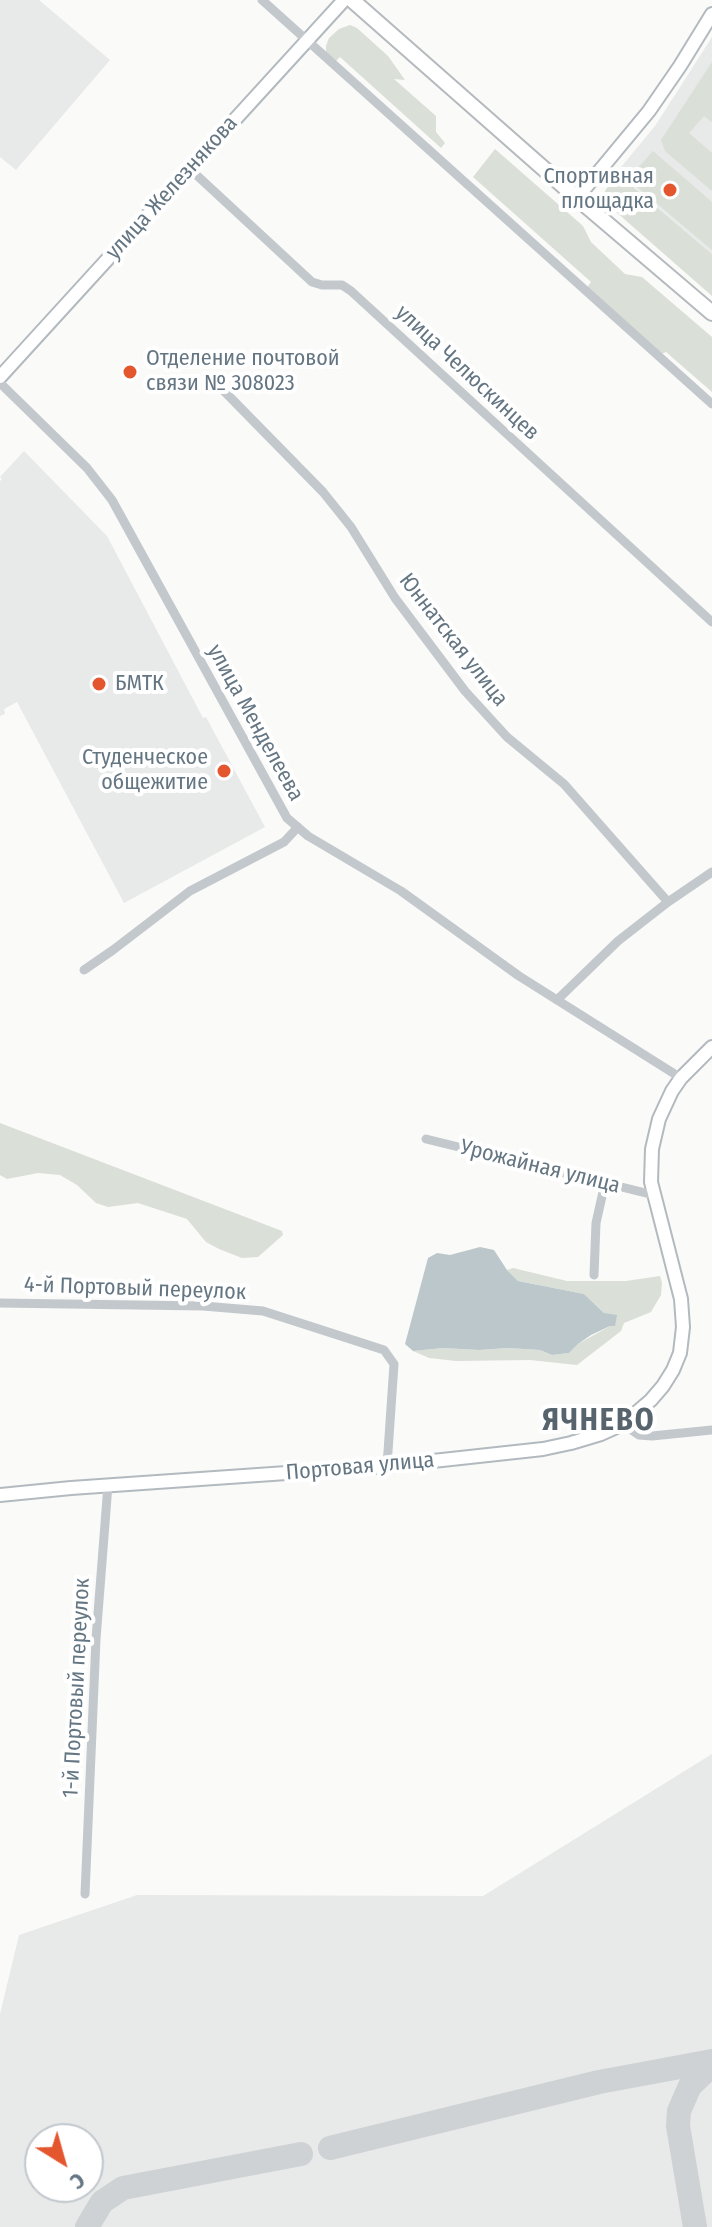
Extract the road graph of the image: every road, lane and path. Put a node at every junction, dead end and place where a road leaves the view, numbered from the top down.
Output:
1 (262, 0) edge
2 (344, 0) edge
3 (352, 0) edge
4 (363, 0) edge
5 (712, 14) edge
6 (306, 41) junction
7 (190, 169) junction
8 (577, 198) junction
9 (712, 313) edge
10 (0, 377) edge
11 (0, 383) edge
12 (223, 390) dead end
13 (712, 404) edge
14 (712, 622) edge
15 (298, 827) junction
16 (712, 872) edge
17 (668, 902) junction
18 (84, 970) dead end
19 (557, 1000) junction
20 (712, 1047) edge
21 (681, 1078) junction
22 (426, 1139) dead end
23 (605, 1183) junction
24 (654, 1195) junction
25 (594, 1275) dead end
26 (0, 1303) edge
27 (623, 1424) junction
28 (712, 1430) edge
29 (387, 1466) junction
30 (108, 1485) junction
31 (0, 1495) edge
32 (85, 1894) dead end

1 - 6 street
2 - 6 street, улица Железнякова
3 - 8 main road
4 - 8 main road
5 - 8 street
6 - 7 street, улица Железнякова
6 - 13 street
7 - 10 street, улица Железнякова
7 - 14 street, улица Челюскинцев
8 - 9 main road
11 - 15 street, улица Менделеева
12 - 17 street, Юннатская улица
15 - 18 street
15 - 19 street, улица Менделеева
16 - 17 street
17 - 19 street
19 - 21 street, улица Менделеева
20 - 21 street, Урожайная улица
21 - 24 street, Урожайная улица
22 - 23 street, Урожайная улица
23 - 24 street, Урожайная улица
23 - 25 street
24 - 27 street, Урожайная улица
26 - 29 street, 4-й Портовый переулок
27 - 28 street
27 - 29 street, Портовая улица
29 - 30 street, Портовая улица
30 - 31 street, Портовая улица
30 - 32 street, 1-й Портовый переулок

